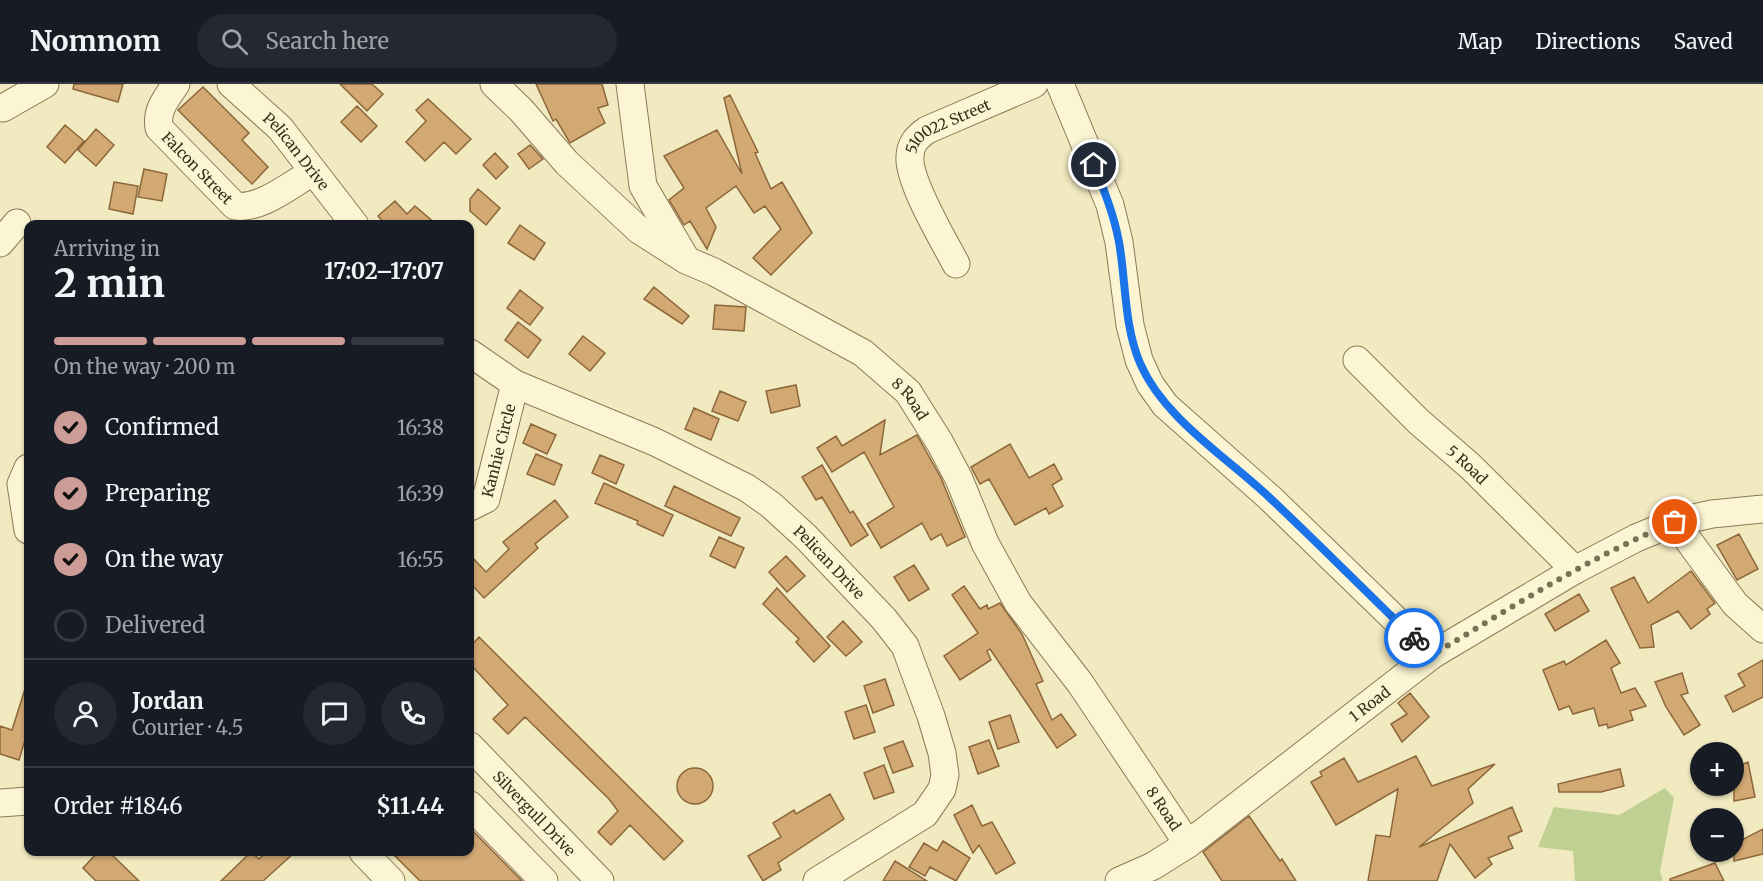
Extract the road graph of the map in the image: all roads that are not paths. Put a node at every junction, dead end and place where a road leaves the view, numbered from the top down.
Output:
1 (45, 84) edge
2 (176, 84) edge
3 (231, 84) edge
4 (494, 84) edge
5 (630, 84) edge
6 (1034, 84) edge
7 (1060, 84) edge
8 (3, 108) dead end
9 (313, 172) junction
10 (351, 220) edge
11 (17, 223) dead end
12 (0, 243) edge
13 (686, 260) junction
14 (956, 264) dead end
15 (474, 356) edge
16 (1357, 360) dead end
17 (515, 384) junction
18 (20, 480) edge
19 (24, 505) edge
20 (474, 505) edge
21 (1763, 509) edge
22 (1675, 522) junction
23 (1575, 570) junction
24 (1763, 629) edge
25 (1432, 655) junction
26 (474, 750) edge
27 (24, 801) edge
28 (0, 803) edge
29 (474, 809) edge
30 (1188, 844) junction
31 (367, 856) edge
32 (391, 881) edge
33 (544, 881) edge
34 (600, 881) edge
35 (817, 881) edge
36 (1119, 881) edge

1 - 8 street
2 - 9 street, Falcon Street
3 - 9 street, Pelican Drive
4 - 13 street, 8 Road
5 - 13 street
6 - 14 street, 510022 Street
7 - 25 street
9 - 10 street, Pelican Drive
11 - 12 street
13 - 30 street, 8 Road
15 - 17 street, Pelican Drive
16 - 23 street, 5 Road
17 - 20 street, Kanhie Circle
17 - 35 street, Pelican Drive
18 - 19 street
21 - 22 street, 1 Road
22 - 23 street, 1 Road
22 - 24 street
23 - 25 street, 1 Road
25 - 30 street, 1 Road
26 - 34 street, Silvergull Drive
27 - 28 street
29 - 33 street
30 - 36 street, 1 Road
31 - 32 street

